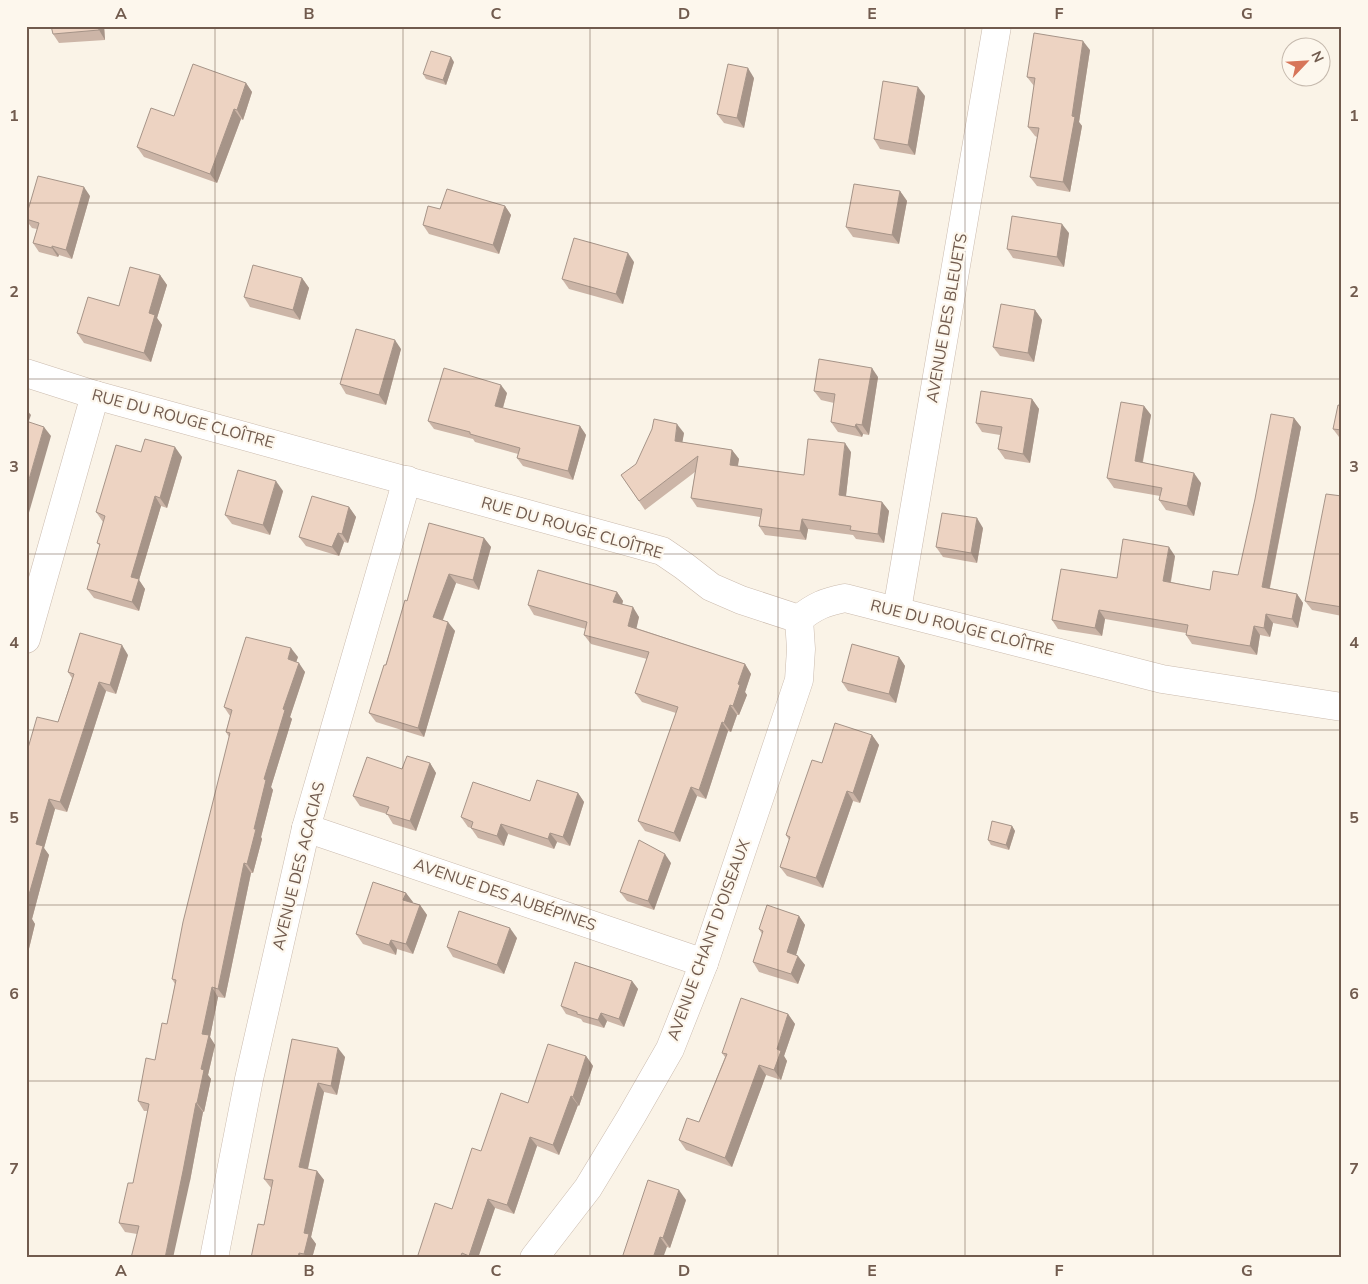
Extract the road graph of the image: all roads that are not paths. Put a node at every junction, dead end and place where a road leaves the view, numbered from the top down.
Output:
1 (997, 26) edge
2 (26, 373) edge
3 (95, 395) junction
4 (407, 480) junction
5 (897, 610) junction
6 (799, 619) junction
7 (26, 638) edge
8 (1342, 707) edge
9 (306, 828) junction
10 (704, 963) junction
11 (214, 1258) edge
12 (534, 1258) edge

1 - 5 street, AVENUE DES BLEUETS
2 - 3 street, RUE DU ROUGE CLOÎTRE
3 - 4 street, RUE DU ROUGE CLOÎTRE
3 - 7 street
4 - 6 street, RUE DU ROUGE CLOÎTRE
4 - 9 street, AVENUE DES ACACIAS
5 - 6 street, RUE DU ROUGE CLOÎTRE
5 - 8 street, RUE DU ROUGE CLOÎTRE
6 - 10 street, AVENUE CHANT D'OISEAUX
9 - 10 street, AVENUE DES AUBÉPINES
9 - 11 street, AVENUE DES ACACIAS
10 - 12 street, AVENUE CHANT D'OISEAUX

